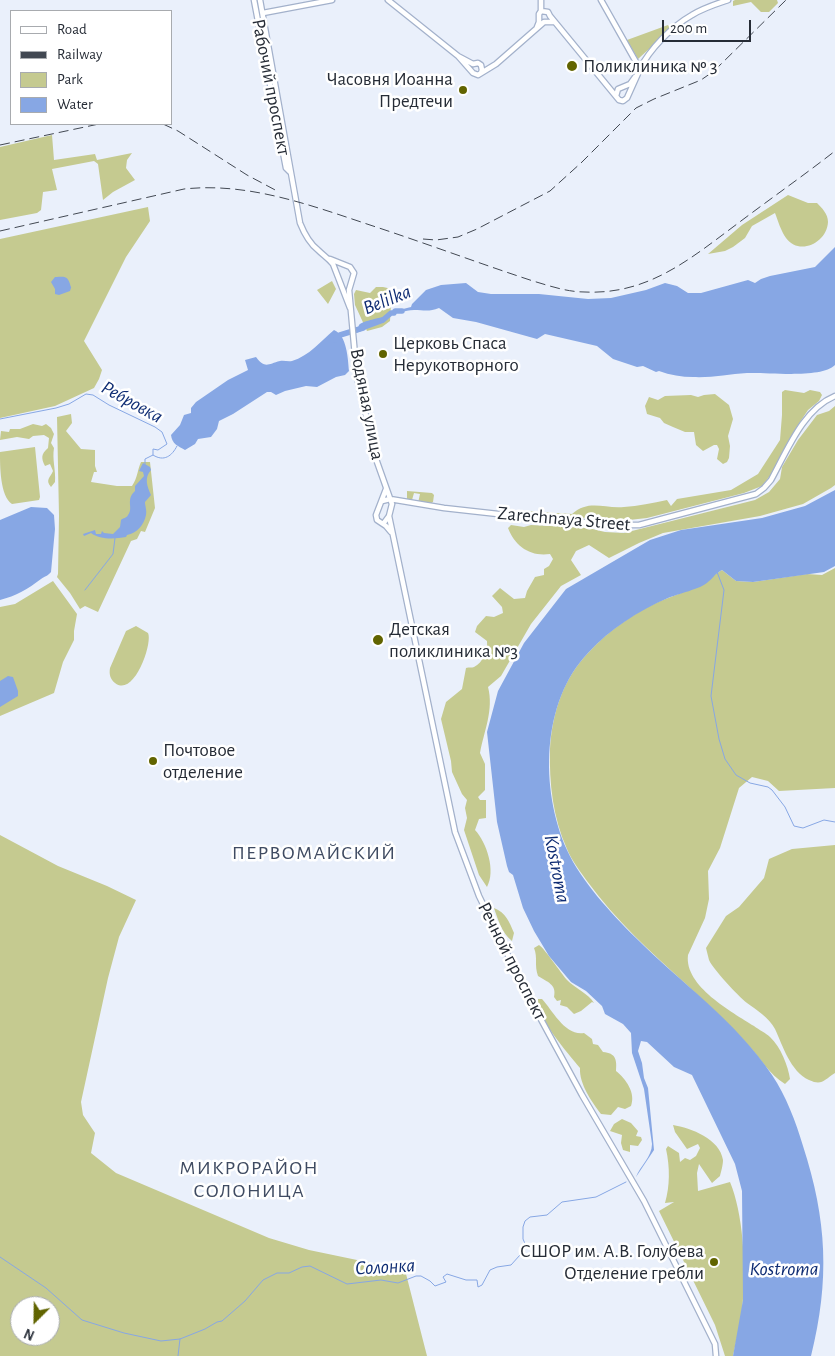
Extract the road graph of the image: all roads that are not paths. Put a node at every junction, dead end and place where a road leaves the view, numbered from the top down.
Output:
1 (254, 0) edge
2 (260, 0) edge
3 (332, 0) edge
4 (388, 0) edge
5 (541, 0) edge
6 (600, 0) edge
7 (728, 0) edge
8 (541, 11) junction
9 (263, 13) junction
10 (545, 20) junction
11 (458, 56) junction
12 (473, 64) junction
13 (480, 64) junction
14 (496, 64) junction
15 (640, 69) junction
16 (471, 71) junction
17 (482, 73) junction
18 (606, 83) junction
19 (620, 88) junction
20 (628, 96) junction
21 (616, 97) junction
22 (290, 172) junction
23 (328, 258) junction
24 (344, 265) junction
25 (336, 272) junction
26 (339, 281) junction
27 (351, 281) junction
28 (350, 308) junction
29 (835, 396) edge
30 (386, 490) junction
31 (390, 499) junction
32 (382, 501) junction
33 (407, 503) junction
34 (392, 508) junction
35 (389, 516) junction
36 (383, 524) junction
37 (392, 535) junction
38 (716, 1356) edge

1 - 22 street, Рабочий проспект
2 - 9 street, Рабочий проспект
3 - 9 street
4 - 11 street
5 - 8 street
6 - 15 street
7 - 15 street
8 - 10 street
8 - 10 street
9 - 22 street, Рабочий проспект
10 - 14 street
10 - 18 street
11 - 12 street
11 - 16 street
12 - 13 street
12 - 16 street
13 - 14 street
13 - 17 street
14 - 17 street
15 - 19 street
15 - 20 street
16 - 17 street
18 - 19 street
18 - 21 street
19 - 20 street
19 - 21 street
20 - 21 street
22 - 23 street, Рабочий проспект
23 - 24 street
23 - 25 street, Рабочий проспект
24 - 25 street
24 - 27 street
25 - 26 street
26 - 27 street
26 - 28 street
27 - 28 street
28 - 30 street, Водяная улица
29 - 33 street, Zarechnaya Street
30 - 31 street, Водяная улица
30 - 32 street
31 - 32 street
31 - 33 street, Zarechnaya Street
31 - 34 street, Водяная улица
32 - 36 street
33 - 34 street
34 - 35 street
35 - 36 street
35 - 37 street, Речной проспект
36 - 37 street
37 - 38 street, Речной проспект

